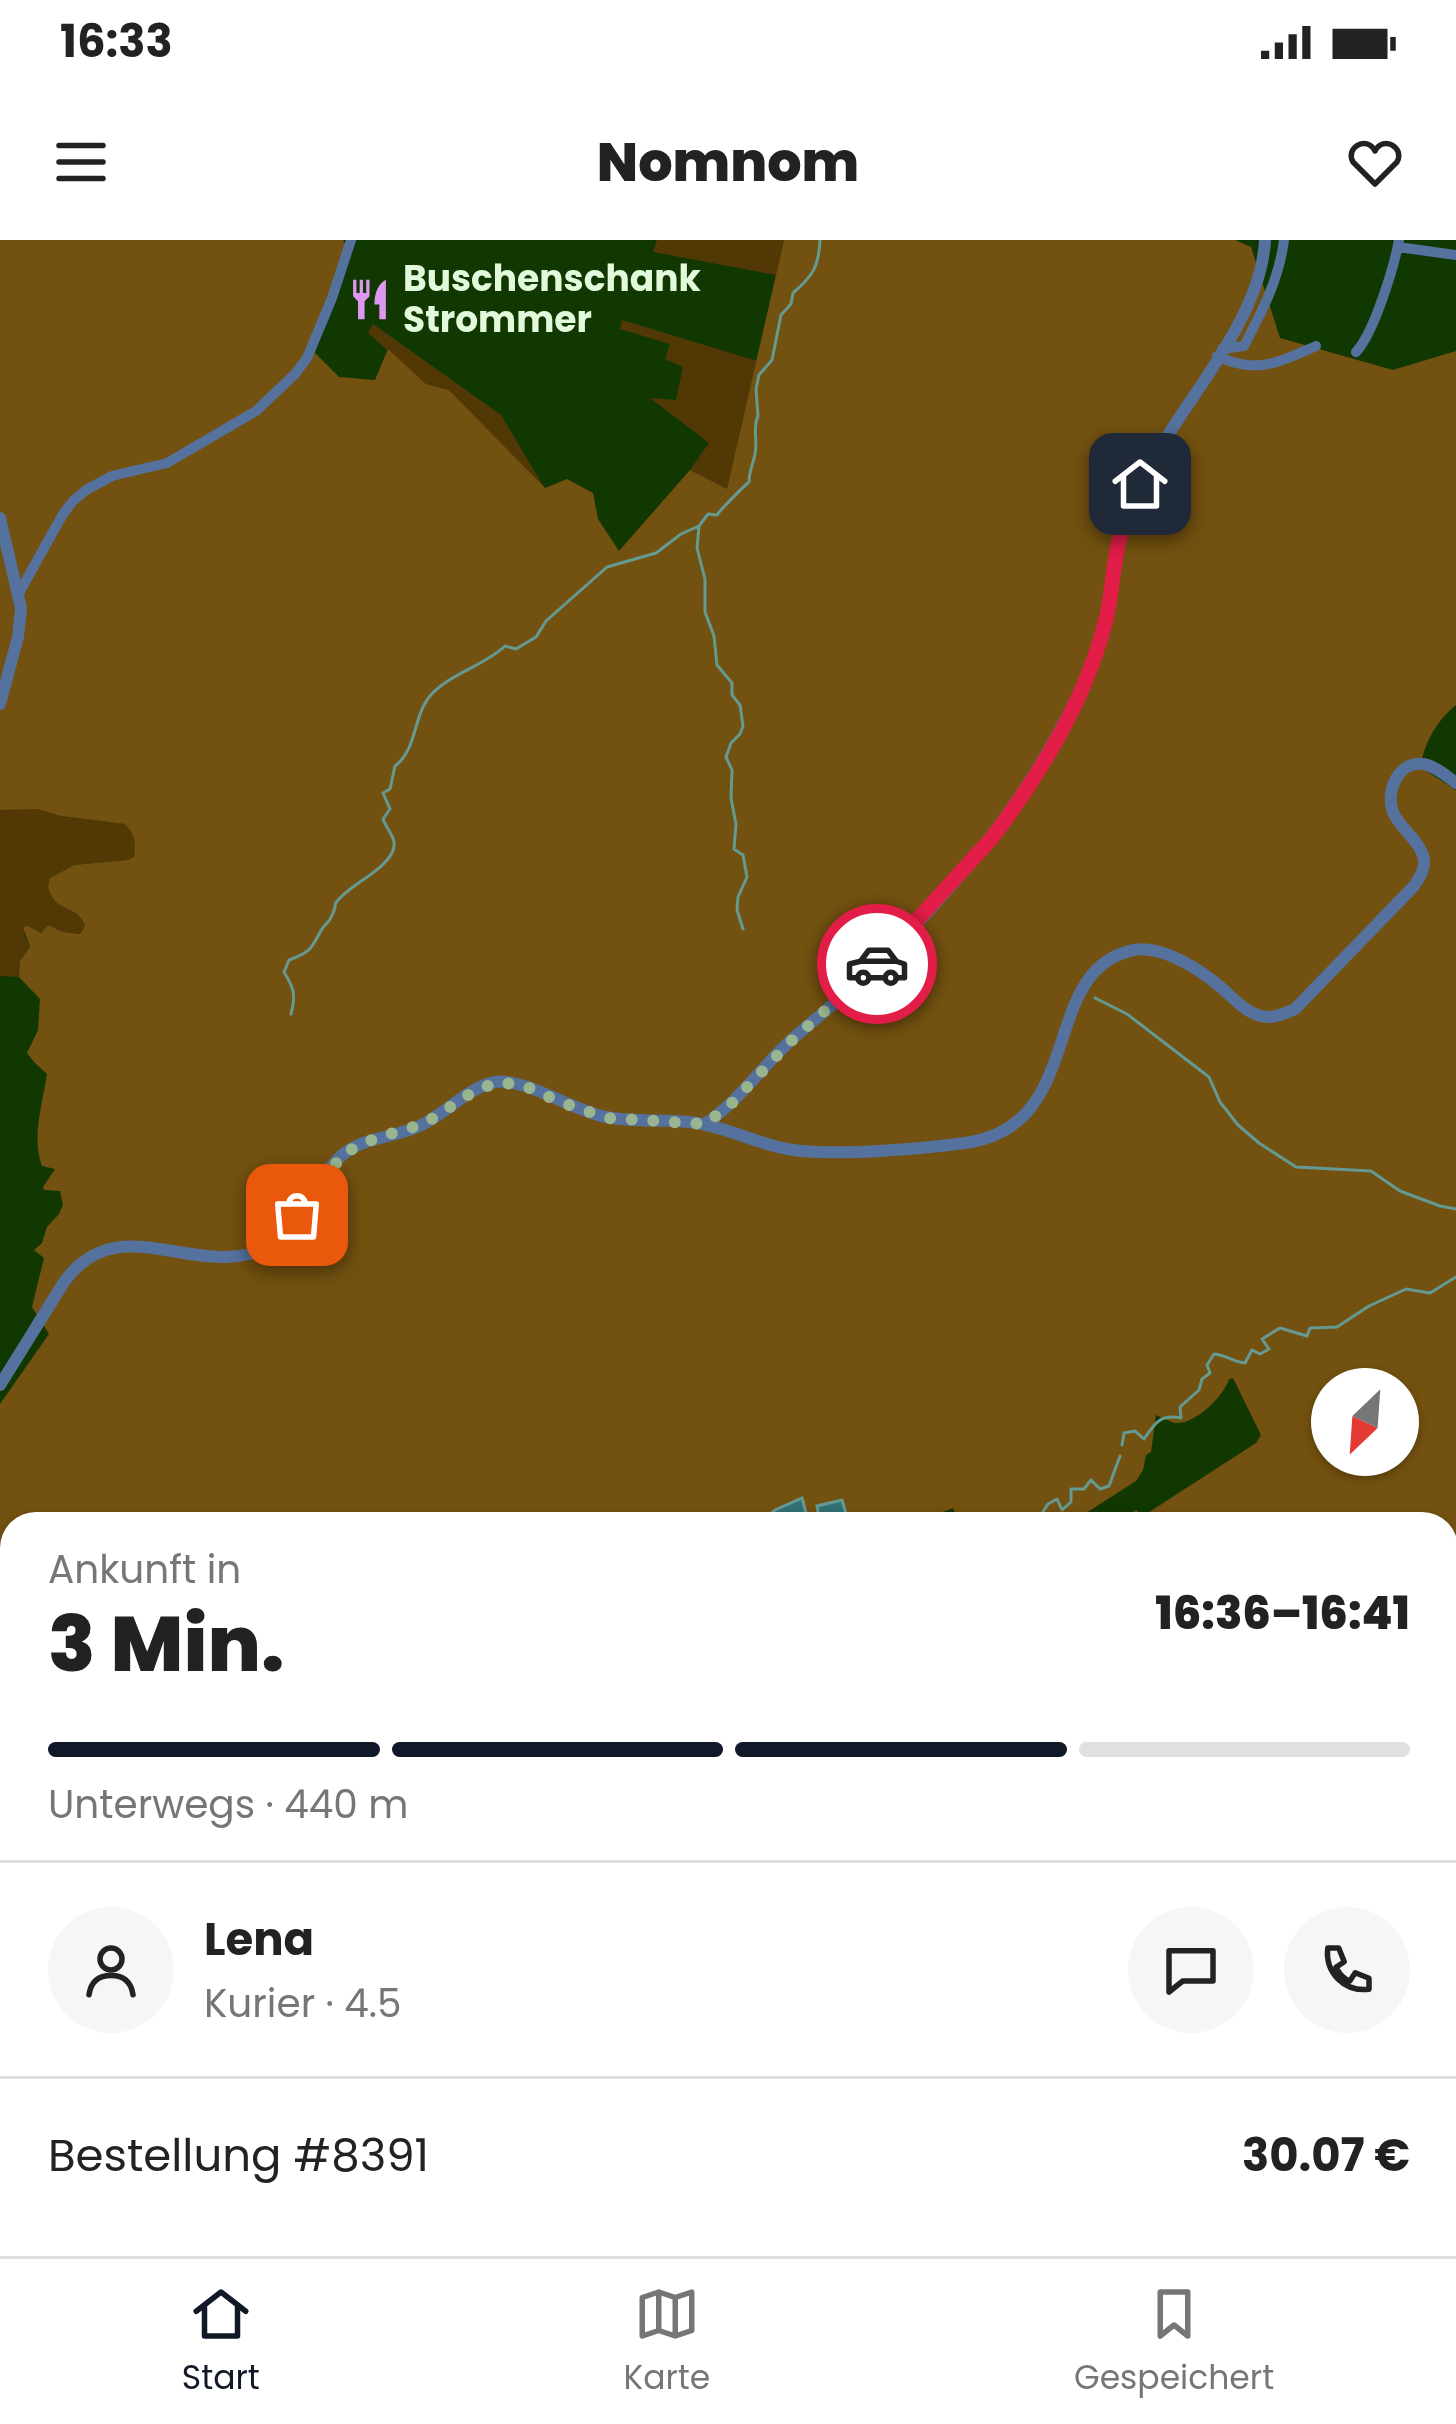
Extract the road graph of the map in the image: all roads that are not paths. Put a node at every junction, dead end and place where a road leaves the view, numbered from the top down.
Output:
1 (351, 240) edge
2 (1265, 240) edge
3 (1284, 240) edge
4 (1399, 244) edge
5 (1456, 254) edge
6 (1316, 346) dead end
7 (1220, 352) junction
8 (1356, 352) dead end
9 (0, 518) edge
10 (31, 568) junction
11 (13, 570) junction
12 (19, 593) junction
13 (0, 704) edge
14 (1456, 783) edge
15 (705, 1124) junction
16 (0, 1385) edge

1 - 10 street
2 - 7 street
3 - 7 street
4 - 5 street
4 - 8 street
6 - 7 street
7 - 15 street
9 - 11 street
10 - 11 street
10 - 12 street
11 - 12 street
12 - 13 street
14 - 15 street
15 - 16 street

